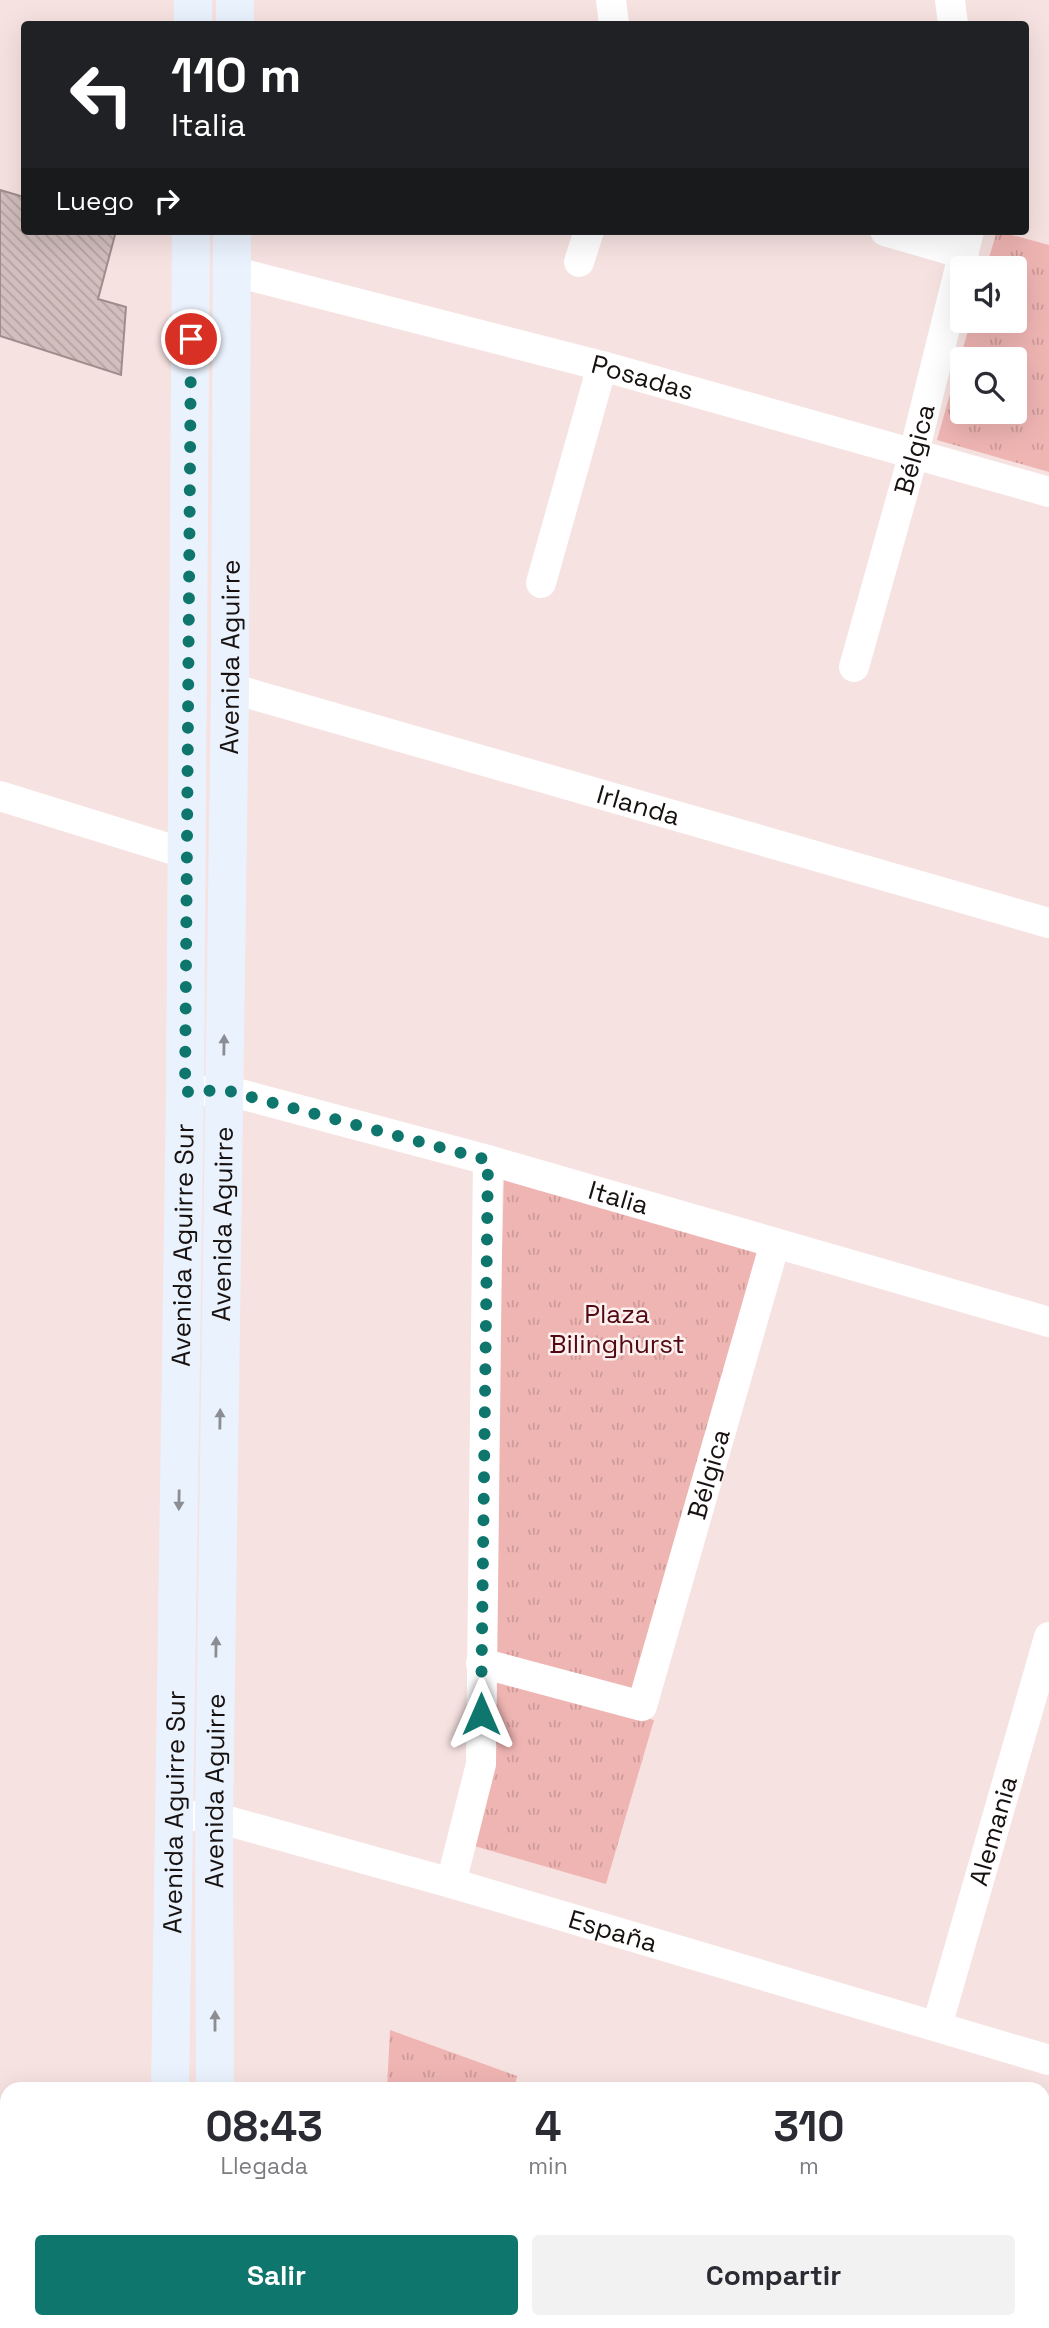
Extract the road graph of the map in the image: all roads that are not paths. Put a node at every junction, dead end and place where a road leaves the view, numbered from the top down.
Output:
1 (193, 0) edge
2 (235, 0) edge
3 (611, 0) edge
4 (950, 0) edge
5 (193, 21) edge
6 (235, 21) edge
7 (614, 21) edge
8 (953, 21) edge
9 (191, 235) edge
10 (232, 235) edge
11 (588, 235) edge
12 (912, 235) edge
13 (966, 243) edge
14 (579, 262) dead end
15 (232, 271) junction
16 (602, 366) junction
17 (915, 453) junction
18 (1049, 492) edge
19 (541, 583) dead end
20 (854, 667) dead end
21 (230, 688) junction
22 (0, 796) edge
23 (187, 854) junction
24 (1049, 923) edge
25 (225, 1090) junction
26 (185, 1092) junction
27 (488, 1160) junction
28 (775, 1243) junction
29 (1049, 1322) edge
30 (1049, 1637) edge
31 (481, 1663) junction
32 (175, 1815) junction
33 (214, 1817) junction
34 (451, 1883) junction
35 (937, 2026) junction
36 (1049, 2060) edge
37 (170, 2082) edge
38 (215, 2082) edge

1 - 5 main road
2 - 6 main road
3 - 7 street
4 - 8 street
9 - 23 main road, Avenida Aguirre Sur
10 - 15 main road, Avenida Aguirre
11 - 14 street
12 - 13 street
13 - 17 street, Bélgica
15 - 16 street, Posadas
15 - 21 main road, Avenida Aguirre
16 - 17 street, Posadas
16 - 19 street
17 - 18 street, Posadas
17 - 20 street, Bélgica
21 - 24 street, Irlanda
25 -> 21 main road, Avenida Aguirre
22 - 23 street
23 - 26 main road, Avenida Aguirre Sur
25 - 26 street, Italia
25 - 27 street, Italia
33 -> 25 main road, Avenida Aguirre
26 -> 32 main road, Avenida Aguirre Sur
27 - 28 street, Italia
27 - 31 street
28 - 29 street, Italia
28 - 31 street, Bélgica
30 - 35 street, Alemania
31 - 34 street
32 - 33 street, España
32 - 37 main road, Avenida Aguirre Sur
33 - 34 street, España
38 -> 33 main road, Avenida Aguirre
34 - 35 street, España
35 - 36 street, España

